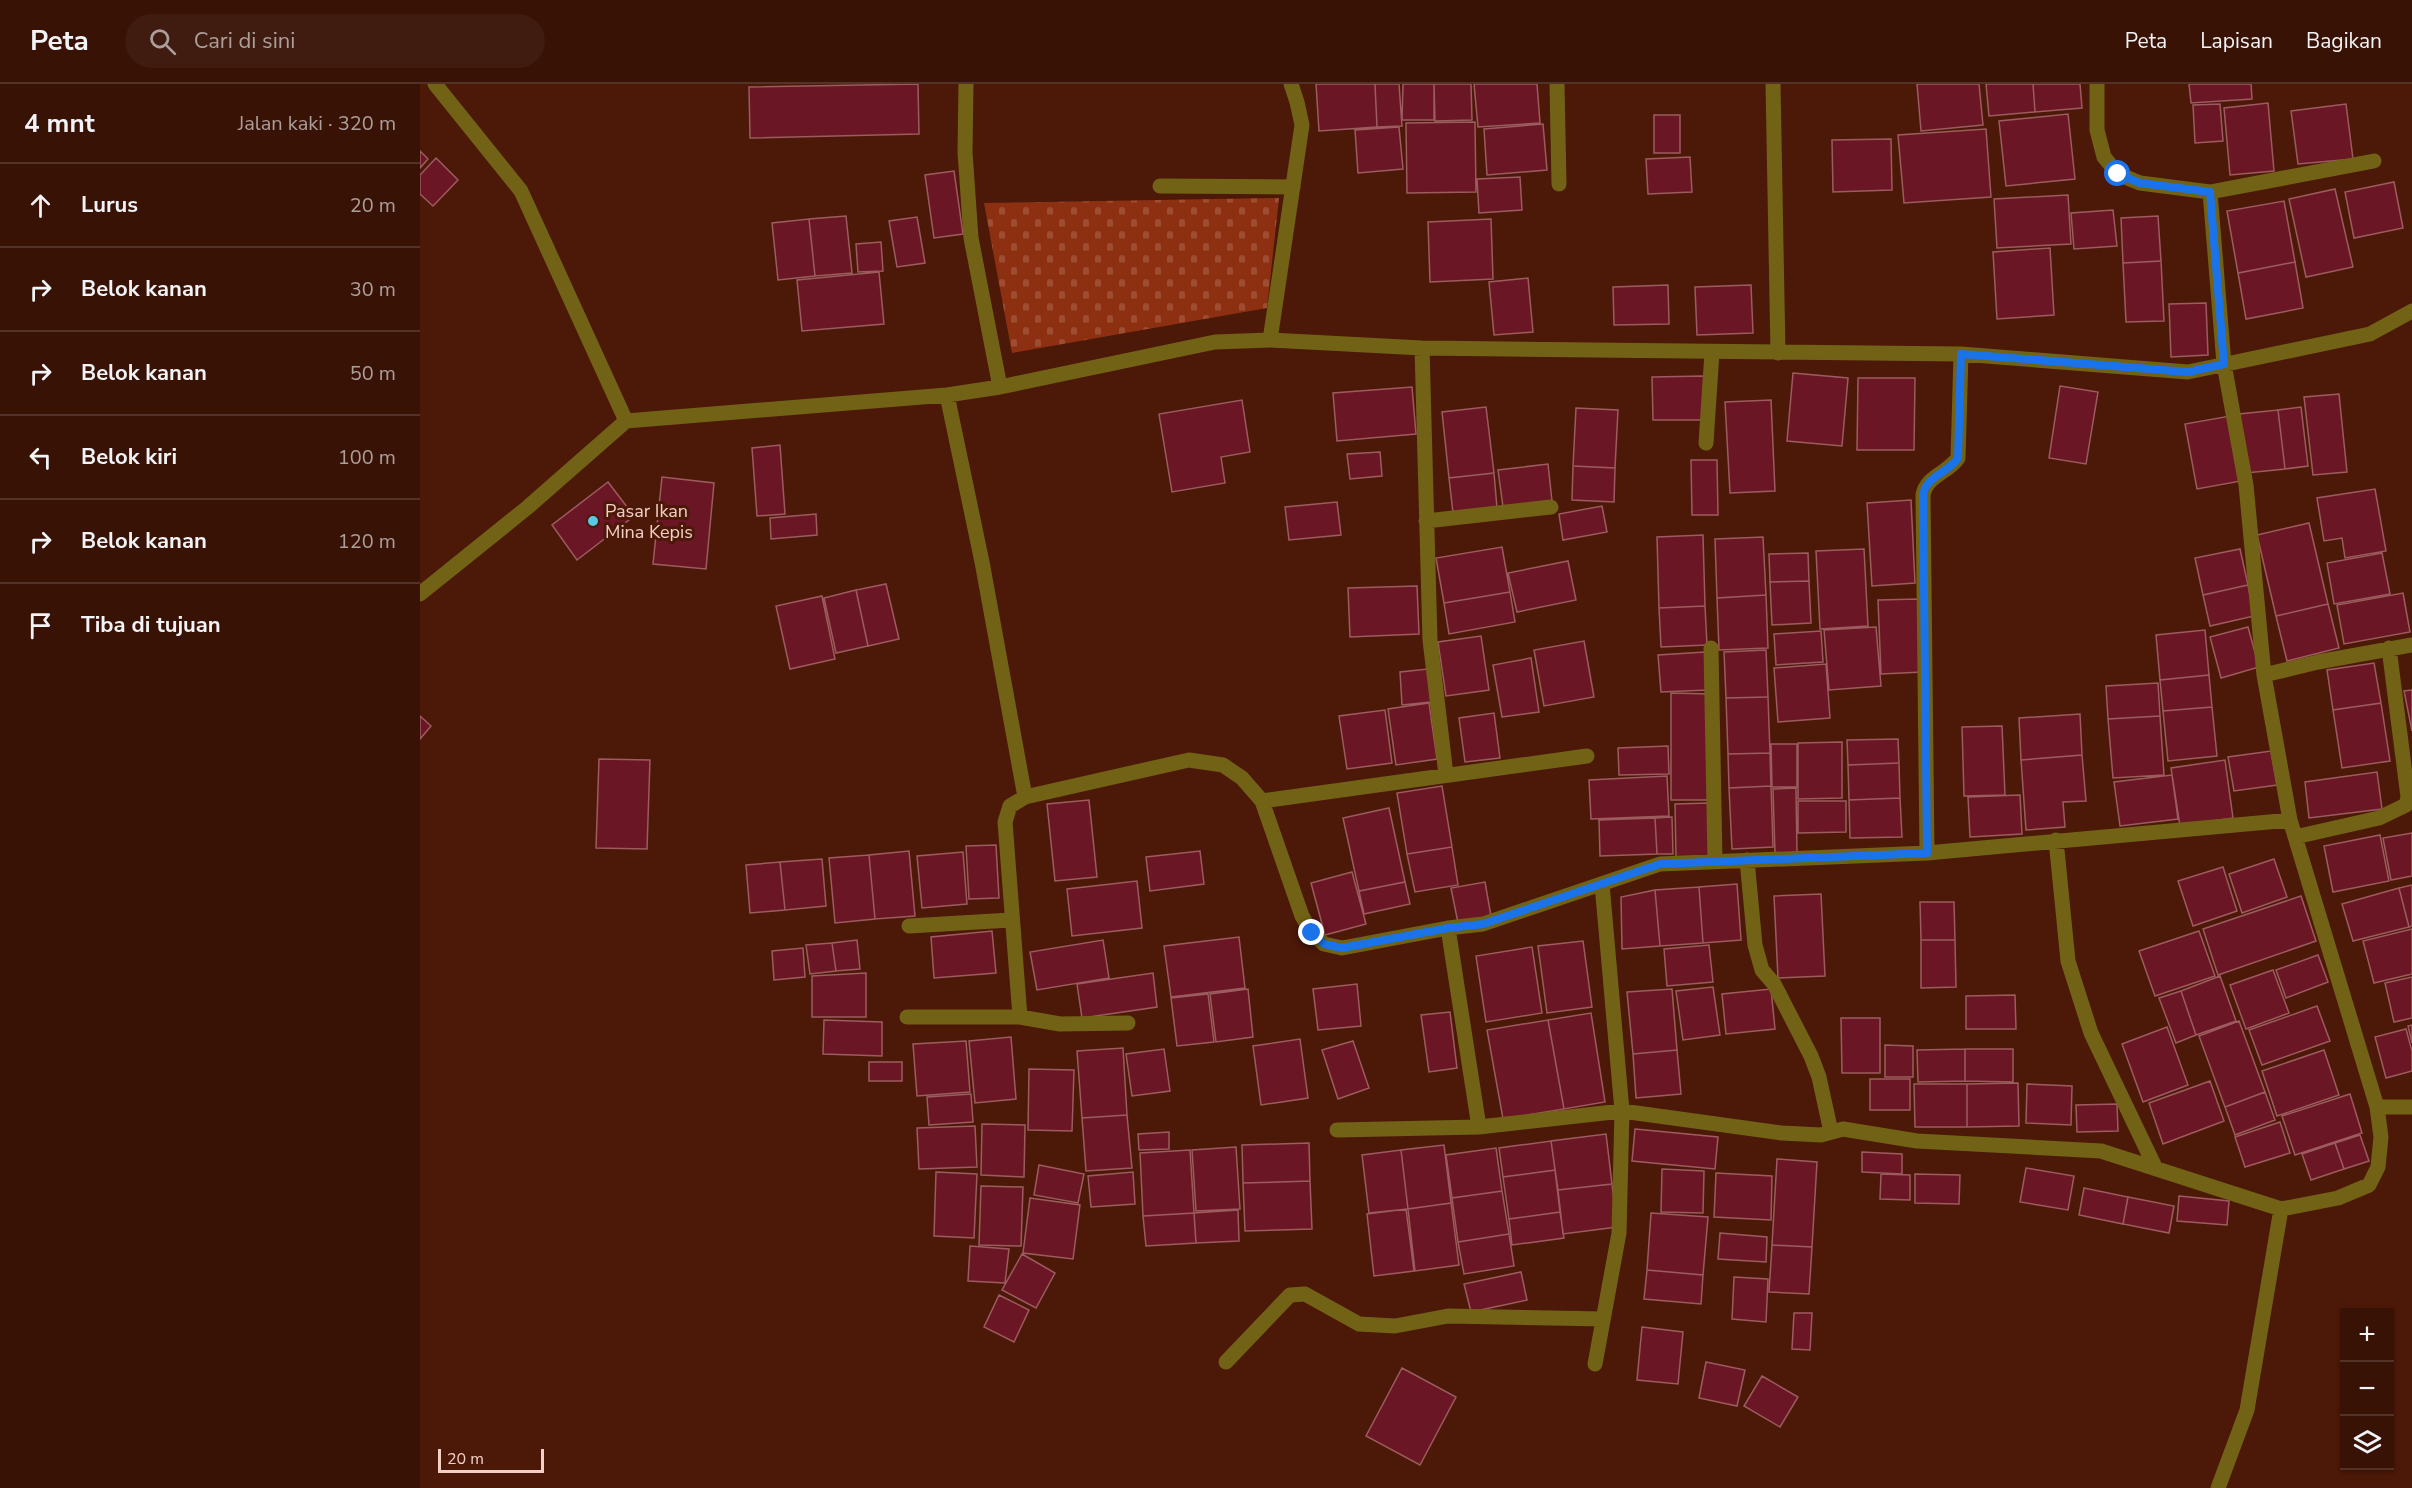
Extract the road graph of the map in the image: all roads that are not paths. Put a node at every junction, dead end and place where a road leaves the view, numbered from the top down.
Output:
1 (435, 84) edge
2 (966, 84) edge
3 (1291, 84) edge
4 (1557, 84) edge
5 (1773, 84) edge
6 (2097, 84) edge
7 (2374, 161) dead end
8 (1559, 184) dead end
9 (1160, 186) dead end
10 (1293, 187) junction
11 (2210, 192) junction
12 (2412, 311) edge
13 (1270, 340) junction
14 (1422, 348) junction
15 (1712, 352) junction
16 (1778, 352) junction
17 (1961, 354) junction
18 (2224, 364) junction
19 (1000, 387) junction
20 (947, 395) junction
21 (626, 421) junction
22 (1706, 443) dead end
23 (1551, 507) dead end
24 (1426, 521) junction
25 (420, 594) edge
26 (2412, 645) edge
27 (1711, 648) dead end
28 (2389, 648) junction
29 (2264, 675) junction
30 (1587, 756) dead end
31 (1446, 775) junction
32 (1025, 797) junction
33 (1262, 801) junction
34 (2290, 820) junction
35 (2295, 837) junction
36 (2056, 840) junction
37 (1927, 853) junction
38 (1747, 860) junction
39 (1715, 861) junction
40 (1602, 884) junction
41 (1011, 920) junction
42 (909, 926) dead end
43 (1448, 928) junction
44 (907, 1017) dead end
45 (1020, 1017) junction
46 (1128, 1023) dead end
47 (2377, 1107) junction
48 (2412, 1107) edge
49 (1622, 1112) junction
50 (1479, 1127) junction
51 (1337, 1130) dead end
52 (1831, 1132) junction
53 (2156, 1169) junction
54 (2281, 1209) junction
55 (1603, 1319) junction
56 (1226, 1362) dead end
57 (1595, 1364) dead end
58 (2218, 1488) edge

1 - 21 street
2 - 19 street
3 - 10 street
4 - 8 street
5 - 16 street
6 - 11 street
7 - 11 street
9 - 10 street
10 - 13 street
11 - 18 street
12 - 18 street
13 - 14 street
13 - 19 street
14 - 15 street
14 - 24 street
15 - 16 street
15 - 22 street
16 - 17 street
17 - 18 street
17 - 37 street
18 - 29 street
19 - 20 street
20 - 21 street
20 - 32 street
21 - 25 street
23 - 24 street
24 - 31 street
26 - 28 street
27 - 39 street
28 - 29 street
28 - 35 street
29 - 34 street
30 - 31 street
31 - 33 street
32 - 33 street
32 - 41 street
33 - 43 street
34 - 35 street
34 - 36 street
35 - 47 street
36 - 37 street
36 - 53 street
37 - 38 street
38 - 39 street
38 - 52 street
39 - 40 street
40 - 43 street
40 - 49 street
41 - 42 street
41 - 45 street
43 - 50 street
44 - 45 street
45 - 46 street
47 - 48 street
47 - 54 street
49 - 50 street
49 - 52 street
49 - 55 street
50 - 51 street
52 - 53 street
53 - 54 street
54 - 58 street
55 - 56 street
55 - 57 street

